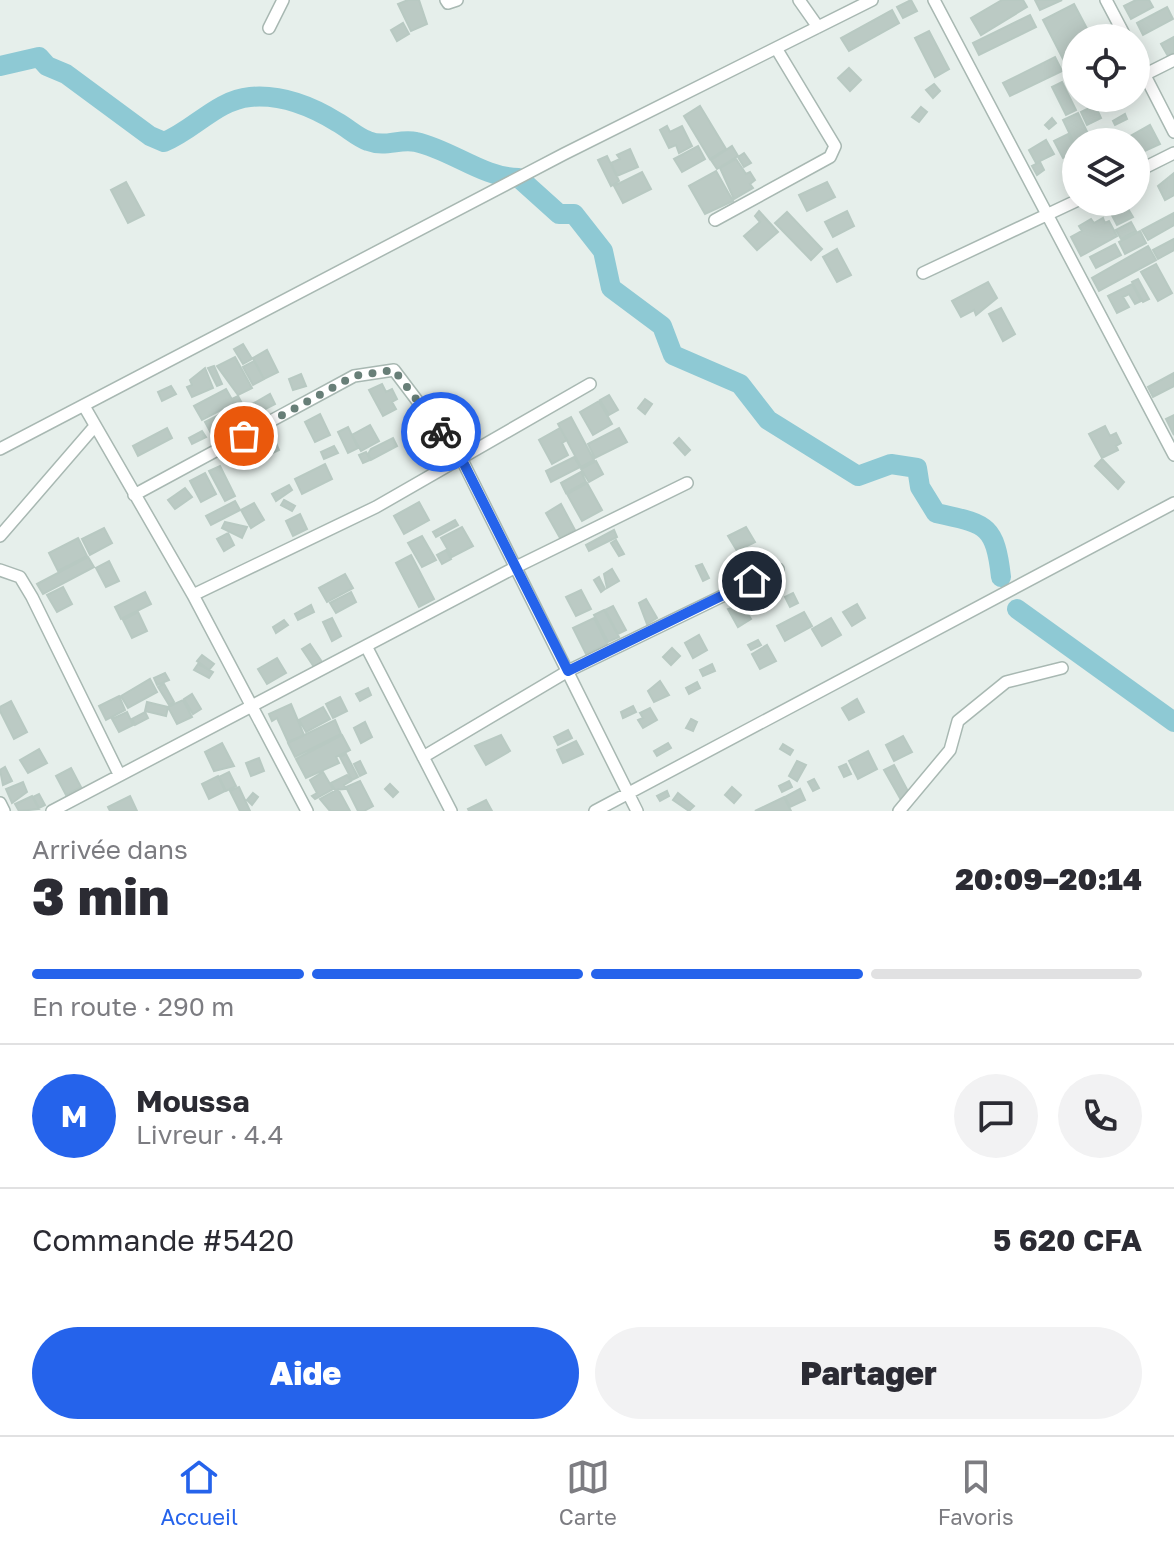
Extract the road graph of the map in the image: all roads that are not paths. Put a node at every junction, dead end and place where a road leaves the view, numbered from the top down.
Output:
1 (283, 0) edge
2 (446, 0) edge
3 (457, 0) edge
4 (799, 0) edge
5 (872, 0) edge
6 (934, 0) edge
7 (1106, 0) edge
8 (1119, 24) edge
9 (818, 27) junction
10 (269, 28) dead end
11 (776, 48) junction
12 (1174, 60) edge
13 (1150, 72) edge
14 (1150, 86) edge
15 (1174, 132) edge
16 (1174, 153) edge
17 (1150, 165) edge
18 (1062, 208) edge
19 (1046, 216) junction
20 (715, 220) dead end
21 (923, 273) dead end
22 (590, 384) dead end
23 (84, 406) junction
24 (95, 426) junction
25 (0, 449) edge
26 (1174, 455) edge
27 (462, 460) junction
28 (687, 483) dead end
29 (134, 495) junction
30 (1174, 503) edge
31 (0, 536) edge
32 (516, 567) junction
33 (778, 569) dead end
34 (0, 570) edge
35 (193, 595) junction
36 (366, 646) junction
37 (1062, 668) dead end
38 (568, 671) junction
39 (251, 704) junction
40 (423, 757) junction
41 (119, 774) junction
42 (628, 794) junction
43 (0, 803) edge
44 (305, 807) edge
45 (4, 811) edge
46 (52, 811) edge
47 (289, 811) edge
48 (451, 811) edge
49 (595, 811) edge
50 (637, 811) edge
51 (899, 811) edge

1 - 10 street
2 - 3 street
4 - 9 street
5 - 9 street
6 - 19 street
7 - 8 street
9 - 11 street
11 - 20 street
11 - 23 street
12 - 13 street
14 - 15 street
16 - 17 street
18 - 19 street
19 - 21 street
19 - 26 street
22 - 27 street
23 - 24 street
23 - 25 street
24 - 29 street
24 - 31 street
27 - 29 street
27 - 32 street
27 - 35 street
28 - 32 street
29 - 35 street
30 - 42 street
32 - 36 street
32 - 38 street
33 - 38 street
34 - 41 street
35 - 39 street
36 - 39 street
36 - 40 street
37 - 51 street
38 - 40 street
38 - 42 street
39 - 41 street
39 - 44 street
40 - 48 street
41 - 46 street
42 - 49 street
42 - 50 street
43 - 45 street
44 - 47 street

